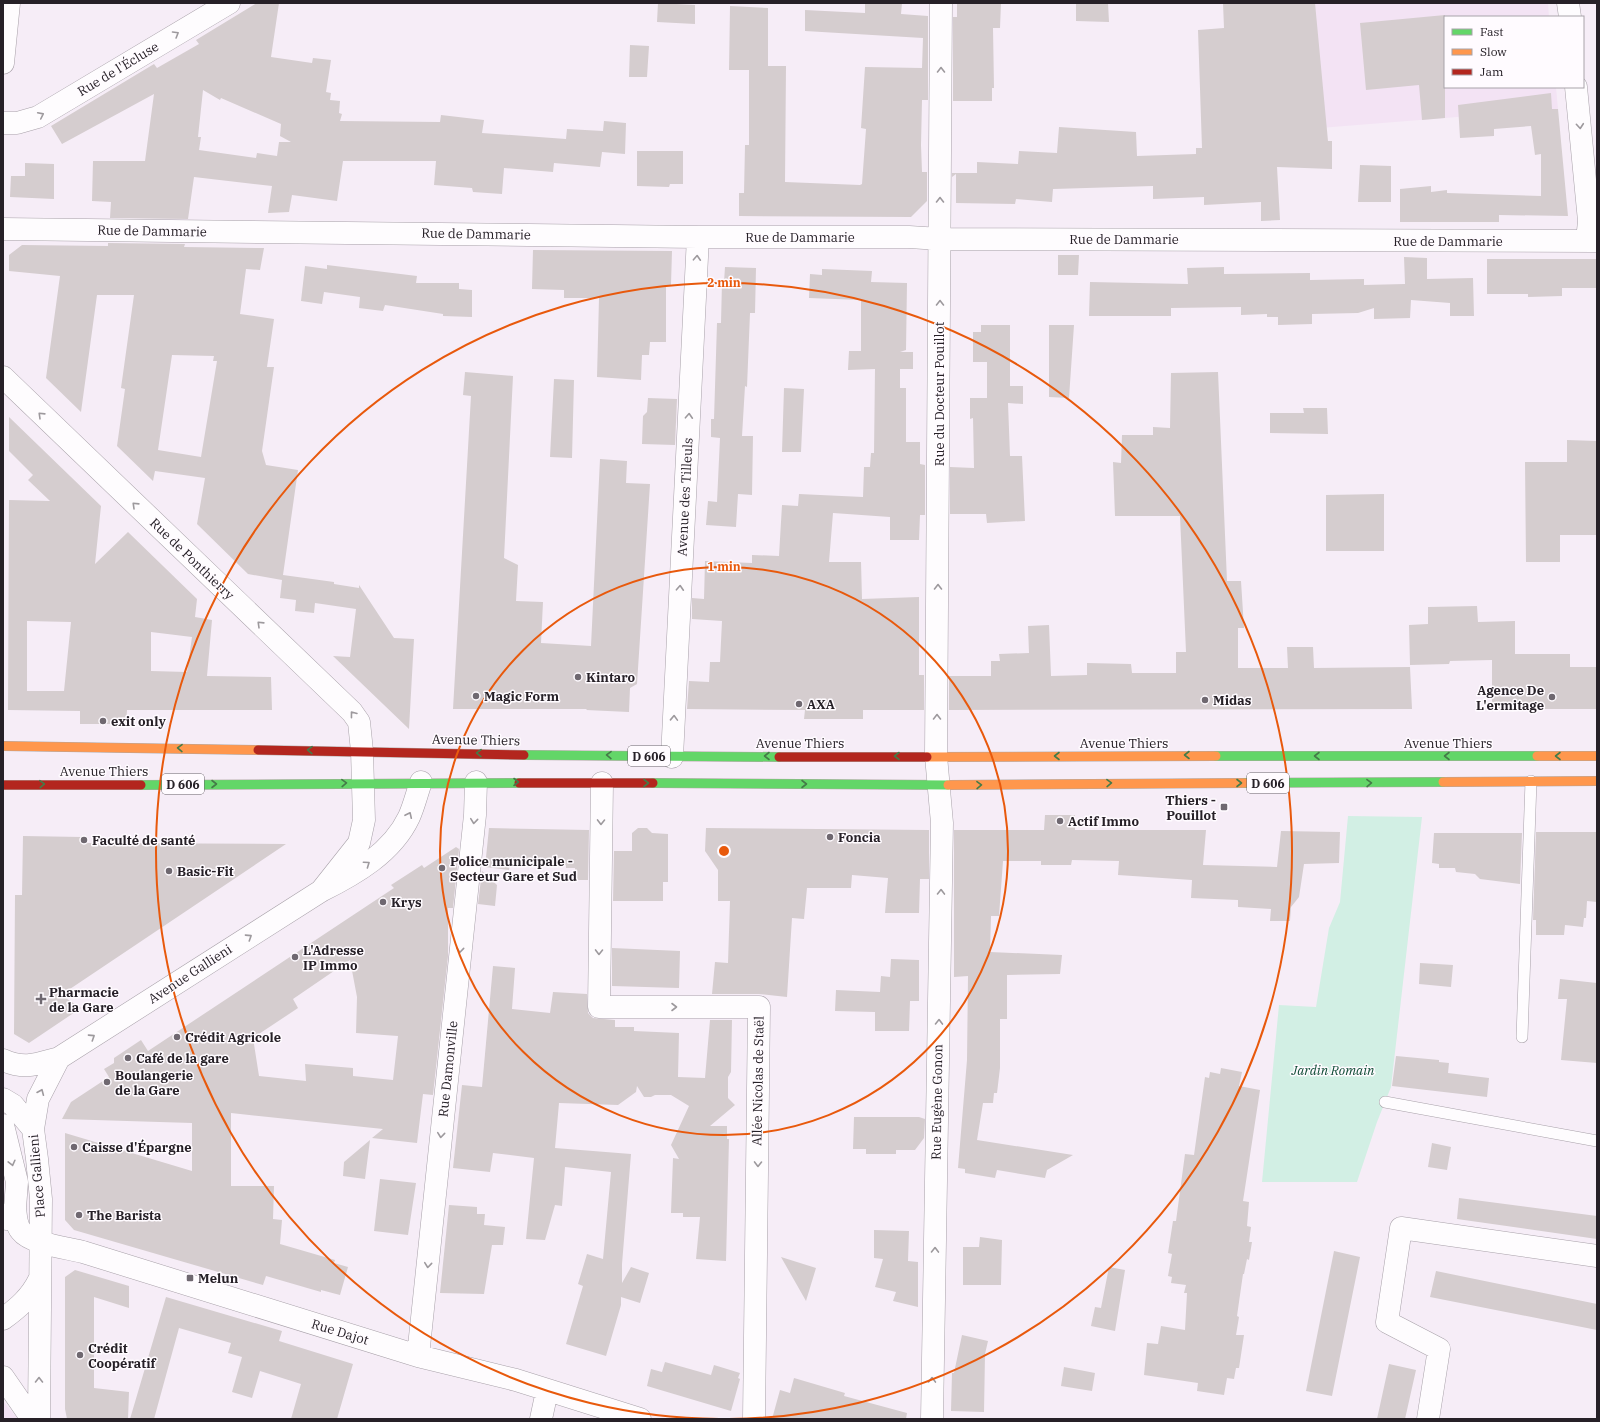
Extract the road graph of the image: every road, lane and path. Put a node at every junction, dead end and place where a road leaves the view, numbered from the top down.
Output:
1 (9, 3) edge
2 (229, 3) edge
3 (941, 3) edge
4 (1568, 3) edge
5 (1570, 16) edge
6 (3, 63) edge
7 (1576, 88) edge
8 (3, 122) edge
9 (3, 229) edge
10 (698, 237) junction
11 (940, 239) junction
12 (1592, 241) edge
13 (3, 377) edge
14 (3, 746) edge
15 (362, 751) junction
16 (936, 756) junction
17 (1597, 756) edge
18 (672, 757) junction
19 (1531, 781) junction
20 (1597, 781) edge
21 (421, 782) junction
22 (476, 782) junction
23 (364, 783) junction
24 (602, 783) junction
25 (3, 785) edge
26 (940, 785) junction
27 (359, 843) junction
28 (390, 845) junction
29 (321, 891) junction
30 (1522, 1037) dead end
31 (59, 1058) junction
32 (3, 1060) edge
33 (3, 1099) edge
34 (1385, 1102) dead end
35 (3, 1125) edge
36 (33, 1129) junction
37 (1597, 1141) edge
38 (9, 1215) edge
39 (40, 1242) junction
40 (1597, 1256) edge
41 (39, 1280) junction
42 (3, 1319) edge
43 (418, 1356) junction
44 (3, 1377) edge
45 (548, 1391) junction
46 (32, 1419) edge
47 (39, 1419) edge
48 (541, 1419) edge
49 (640, 1419) edge
50 (754, 1419) edge
51 (932, 1419) edge
52 (1428, 1419) edge

1 - 6 street
8 -> 2 street, Rue de l'Écluse
11 -> 3 street, Rue du Docteur Pouillot
4 - 5 street
7 -> 12 street
9 - 10 street, Rue de Dammarie
10 - 11 street, Rue de Dammarie
18 -> 10 street, Avenue des Tilleuls
11 - 12 street, Rue de Dammarie
16 -> 11 street, Rue du Docteur Pouillot
15 -> 13 street, Rue de Ponthierry
15 -> 14 main road, Avenue Thiers / D 606
18 -> 15 main road, Avenue Thiers / D 606
15 - 23 street, Avenue Gallieni
17 -> 16 main road, Avenue Thiers / D 606
16 -> 18 main road, Avenue Thiers / D 606
16 - 26 street, Rue du Docteur Pouillot
19 - 20 main road, Avenue Thiers / D 606
26 -> 19 main road, Avenue Thiers / D 606
19 - 30 lane
21 - 22 main road, Avenue Thiers / D 606
21 - 23 main road, Avenue Thiers / D 606
28 -> 21 street, Avenue Gallieni
22 -> 24 main road, Avenue Thiers / D 606
22 -> 43 street, Rue Damonville
25 -> 23 main road, Avenue Thiers / D 606
23 - 27 street, Avenue Gallieni
24 -> 26 main road, Avenue Thiers / D 606
24 -> 50 street, Allée Nicolas de Staël
51 -> 26 street, Rue Eugène Gonon
27 - 28 street
27 - 29 street, Avenue Gallieni
29 -> 28 street, Avenue Gallieni
31 -> 29 street, Avenue Gallieni
31 - 32 street, Avenue Gallieni
36 -> 31 street
33 - 36 street, Place Gallieni
34 - 37 lane
35 -> 38 street, Place Gallieni
36 - 39 street, Place Gallieni
38 - 39 street, Place Gallieni
39 - 41 street, Place Gallieni
39 - 43 street, Rue Dajot
40 - 52 street
41 - 42 street
47 -> 41 street, Place Gallieni
43 - 45 street, Rue Dajot
44 - 46 street
45 - 48 street
45 - 49 street, Rue Dajot

